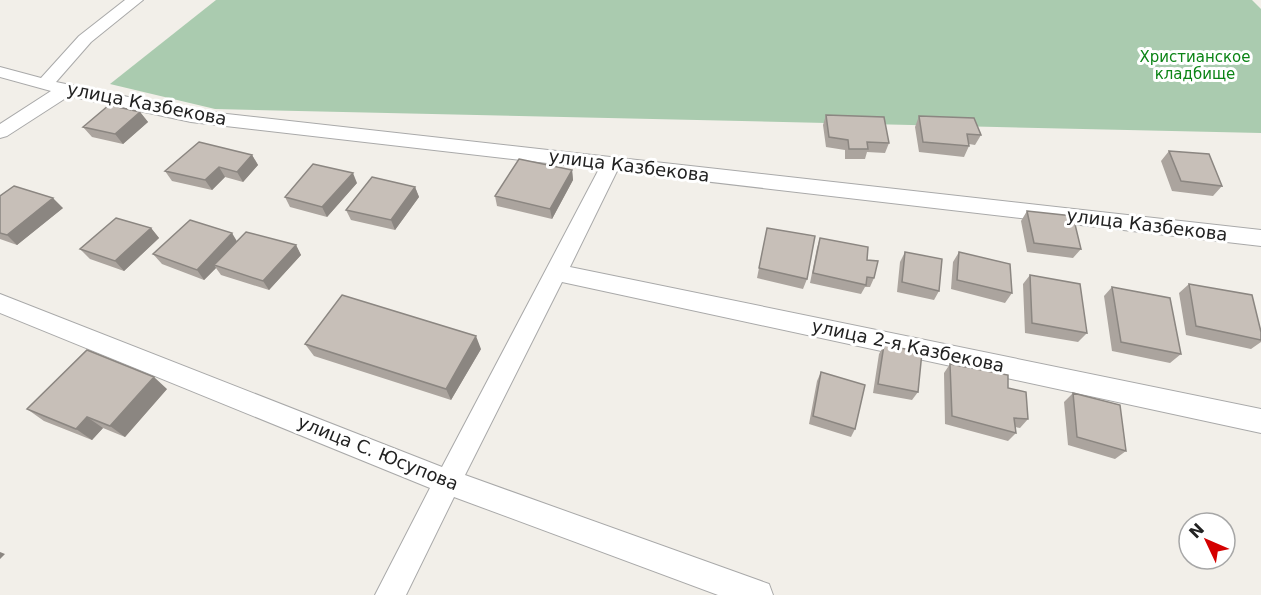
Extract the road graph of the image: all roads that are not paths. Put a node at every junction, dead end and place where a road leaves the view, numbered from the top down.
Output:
1 (135, 0) edge
2 (0, 72) edge
3 (45, 84) junction
4 (66, 90) junction
5 (0, 132) edge
6 (611, 164) junction
7 (1261, 238) edge
8 (555, 272) junction
9 (0, 303) edge
10 (1261, 421) edge
11 (448, 482) junction
12 (390, 595) edge
13 (758, 595) edge

1 - 3 street
2 - 3 street, улица Казбекова
3 - 4 street, улица Казбекова
4 - 5 street
4 - 6 street, улица Казбекова
6 - 7 street, улица Казбекова
6 - 8 street
8 - 10 street, улица 2-я Казбекова
8 - 11 street
9 - 11 street, улица С. Юсупова
11 - 12 street
11 - 13 street, улица С. Юсупова

